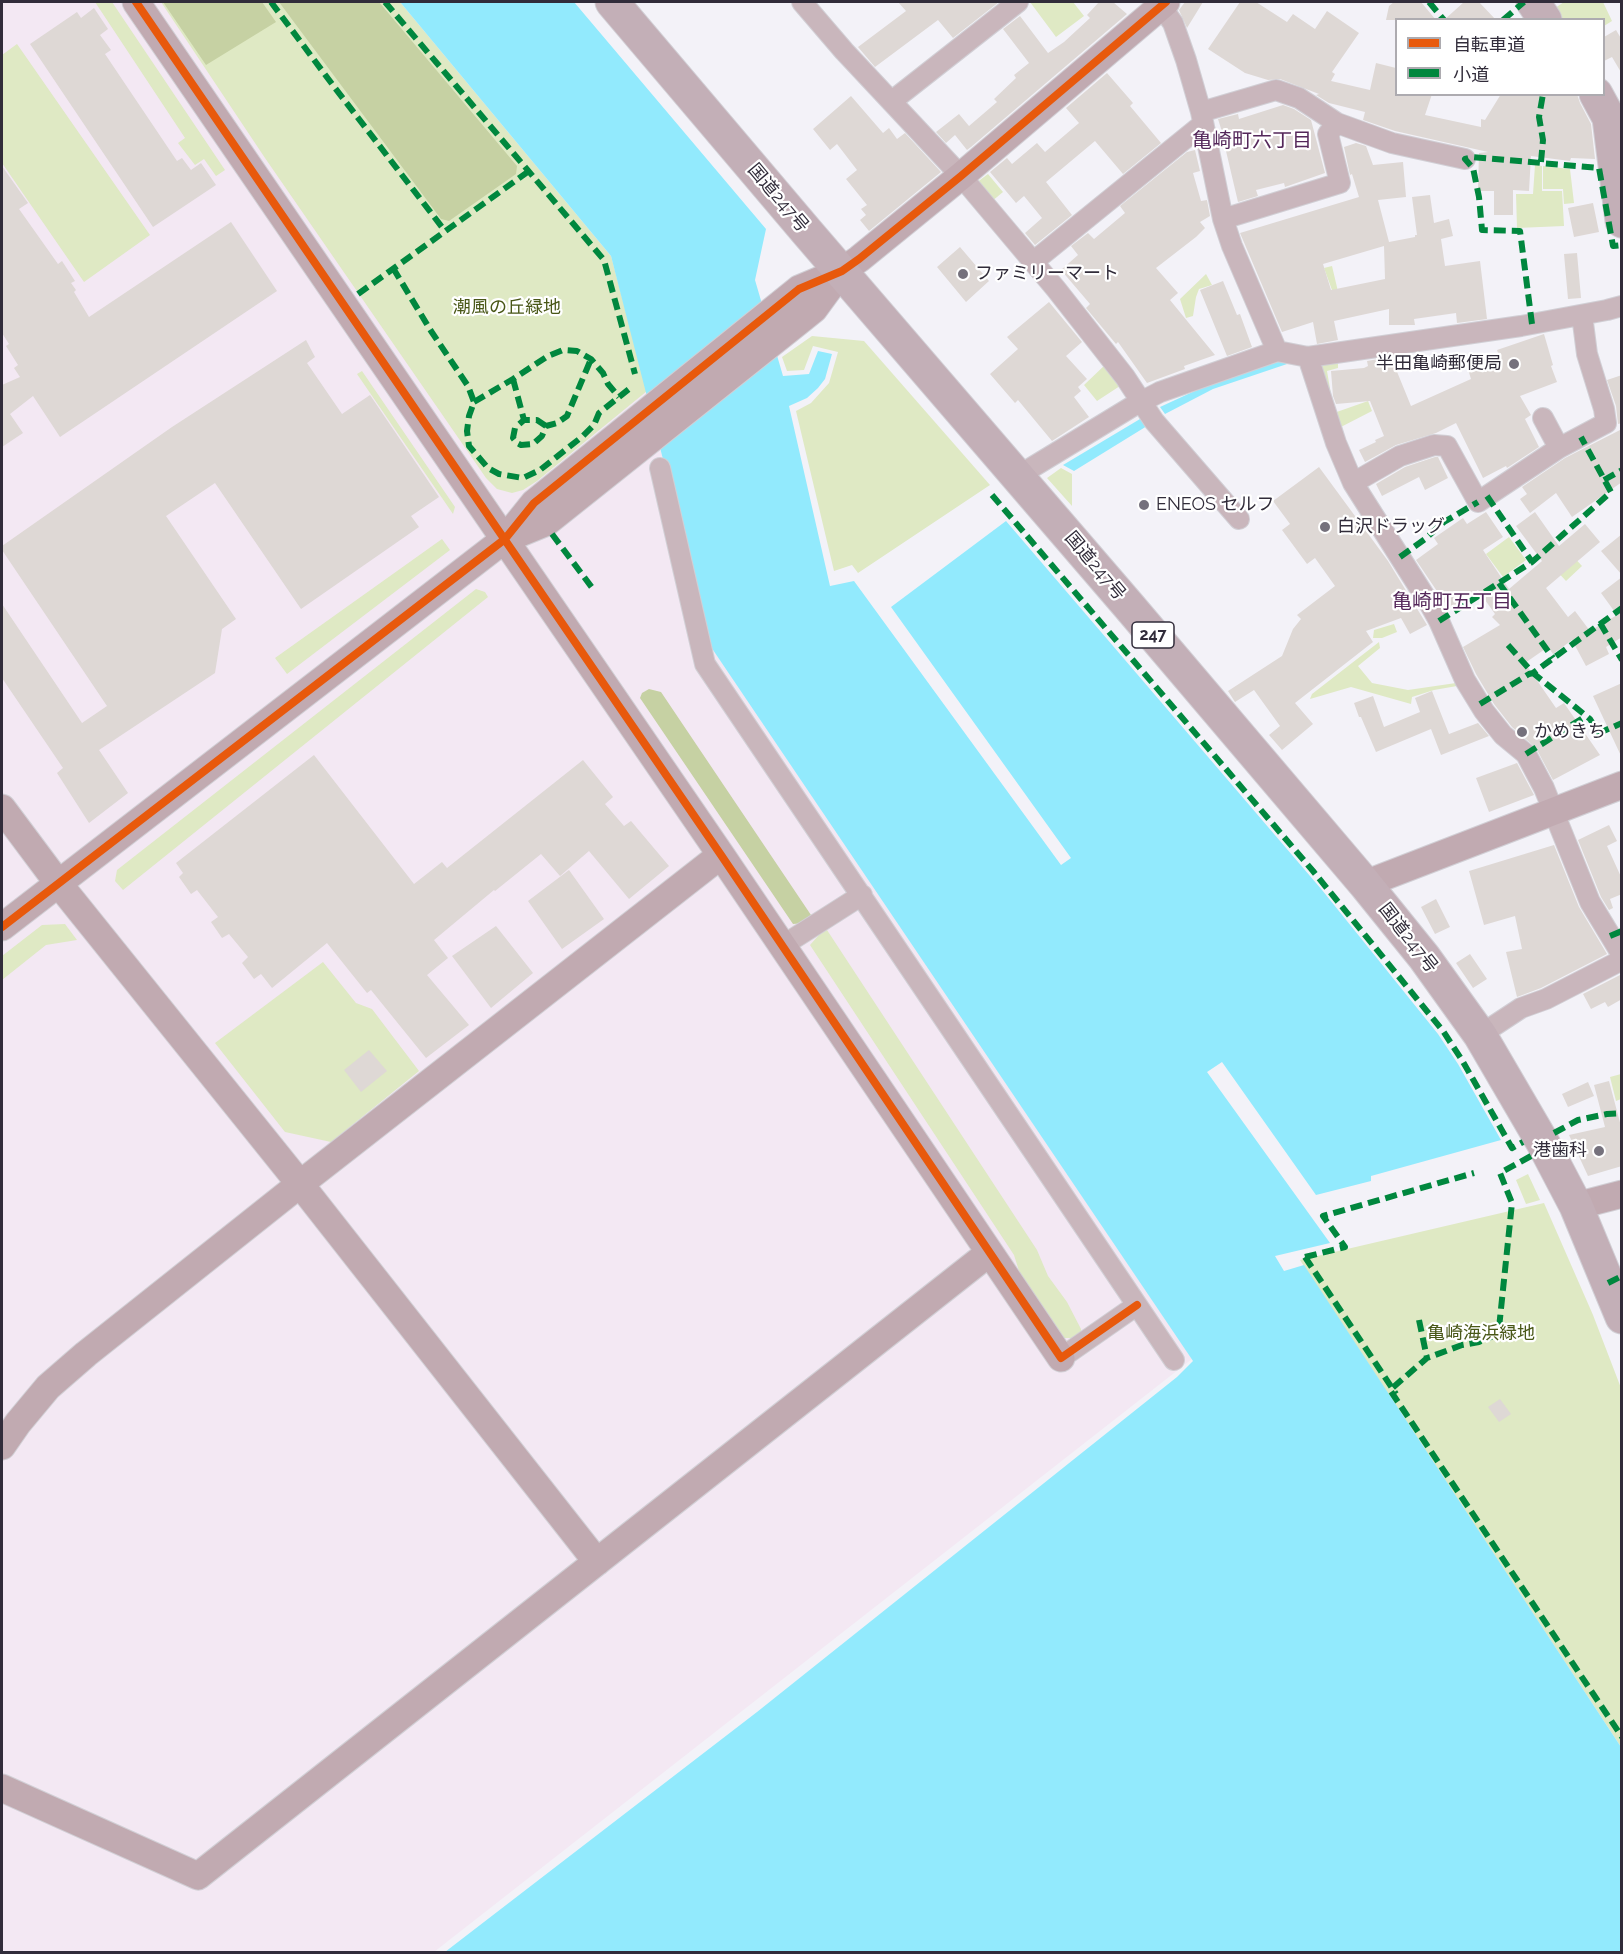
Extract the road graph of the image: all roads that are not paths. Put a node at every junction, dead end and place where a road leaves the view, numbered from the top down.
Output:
1 (136, 2) edge
2 (612, 2) edge
3 (802, 2) edge
4 (1018, 2) edge
5 (1533, 2) edge
6 (1162, 3) edge
7 (1544, 18) edge
8 (892, 101) junction
9 (1609, 110) edge
10 (1202, 118) junction
11 (1336, 123) junction
12 (1465, 159) dead end
13 (961, 176) junction
14 (1620, 200) edge
15 (1223, 219) junction
16 (1033, 262) junction
17 (842, 271) junction
18 (1622, 306) edge
19 (1581, 315) junction
20 (1277, 351) junction
21 (1308, 357) junction
22 (1146, 409) junction
23 (1543, 418) dead end
24 (1559, 448) junction
25 (660, 468) dead end
26 (1018, 476) junction
27 (1353, 483) junction
28 (1239, 519) dead end
29 (505, 539) junction
30 (1622, 785) edge
31 (2, 808) edge
32 (1553, 812) junction
33 (722, 855) junction
34 (58, 884) junction
35 (1365, 884) junction
36 (862, 895) junction
37 (2, 927) edge
38 (782, 946) junction
39 (1622, 955) edge
40 (1622, 960) edge
41 (1480, 1035) junction
42 (300, 1184) junction
43 (1622, 1194) edge
44 (1576, 1206) junction
45 (989, 1253) junction
46 (1137, 1305) junction
47 (1622, 1317) edge
48 (1061, 1358) joint
49 (1174, 1360) dead end
50 (2, 1446) edge
51 (597, 1562) junction
52 (2, 1788) edge

1 - 29 street
2 - 17 highway, 国道247号 / 247
3 - 8 street
4 - 8 street
5 - 7 highway
6 - 10 street
6 - 13 street
8 - 13 street
9 - 14 highway
10 - 11 street
10 - 15 street
10 - 16 street
11 - 12 street
11 - 15 street
13 - 16 street
13 - 17 street
15 - 20 street
16 - 22 street
17 - 26 highway, 国道247号 / 247
17 - 29 street
18 - 19 street
19 - 21 street
19 - 24 street
20 - 21 street
20 - 22 street
21 - 27 street
22 - 26 street
22 - 28 street
23 - 24 street
24 - 27 street
25 - 36 street
26 - 35 highway, 国道247号 / 247
27 - 32 street
29 - 33 street
29 - 34 street
30 - 32 street
31 - 34 street
32 - 35 street
32 - 39 street
33 - 38 street
33 - 42 street
34 - 37 street
34 - 42 street
35 - 41 highway, 国道247号 / 247
36 - 38 street
36 - 46 street
38 - 45 street
40 - 41 street
41 - 44 highway, 国道247号 / 247
42 - 50 street
42 - 51 street
43 - 44 street
44 - 47 highway, 国道247号 / 247
45 - 48 street
45 - 51 street
46 - 48 street
46 - 49 street
51 - 52 street

